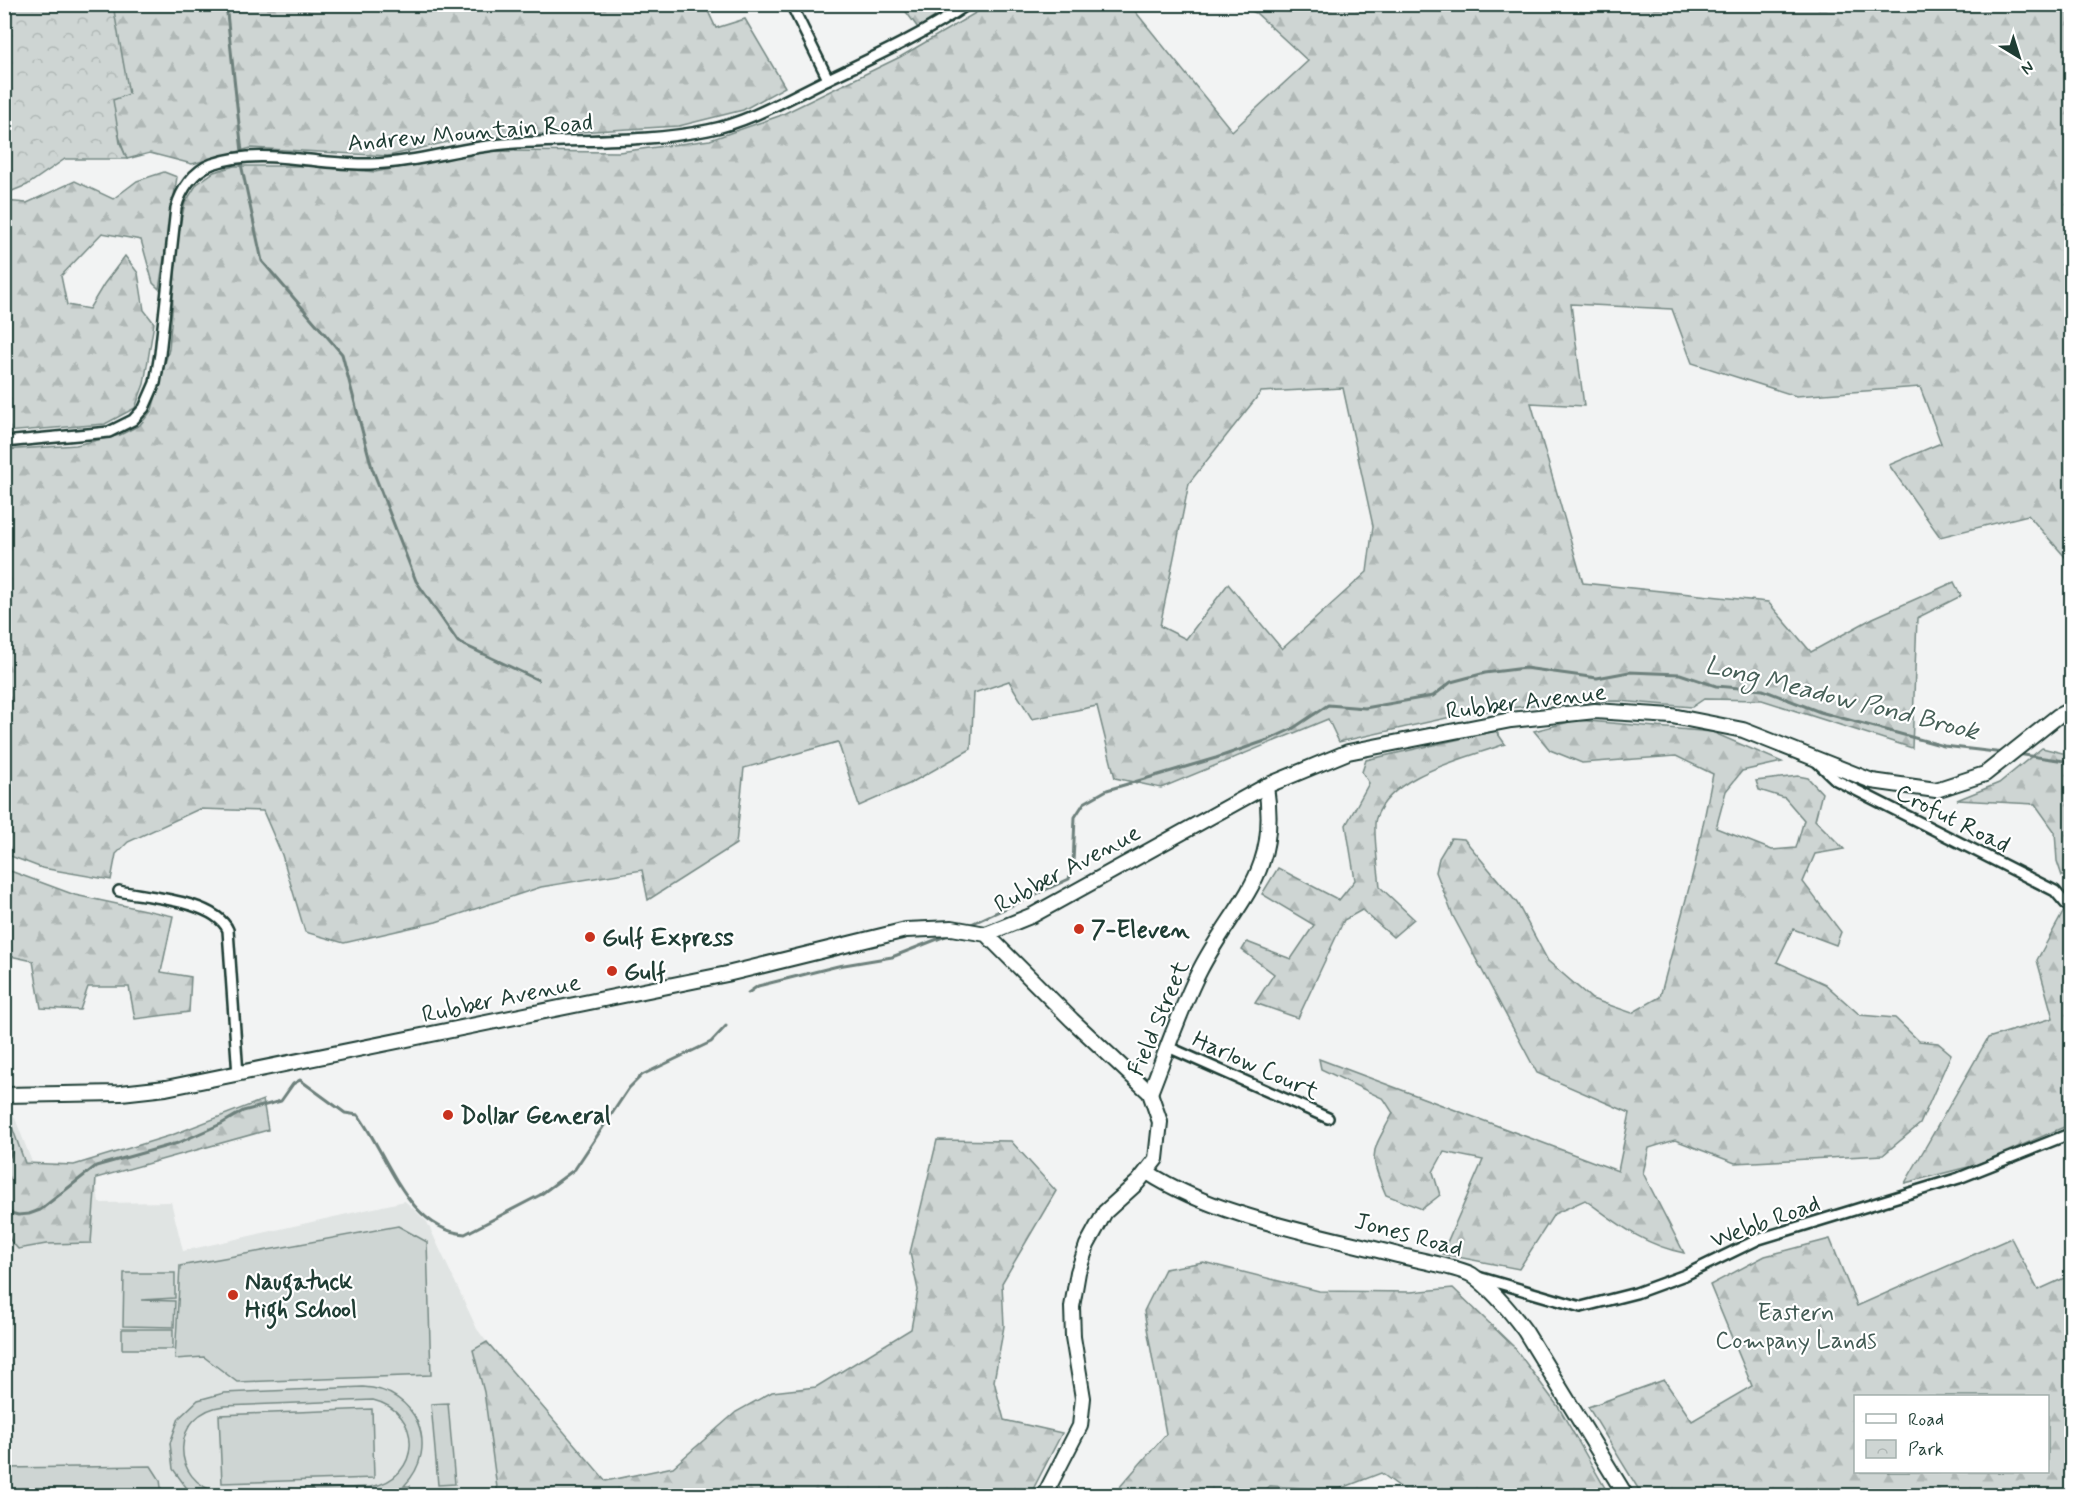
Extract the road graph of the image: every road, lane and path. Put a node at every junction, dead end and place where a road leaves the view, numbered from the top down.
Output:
1 (791, 4) edge
2 (969, 4) edge
3 (828, 79) junction
4 (4, 442) edge
5 (2072, 709) edge
6 (1815, 761) junction
7 (1266, 786) junction
8 (119, 891) dead end
9 (2072, 910) edge
10 (984, 933) junction
11 (1168, 1047) junction
12 (238, 1076) junction
13 (1150, 1093) junction
14 (4, 1095) edge
15 (1328, 1118) dead end
16 (2072, 1133) edge
17 (1147, 1172) junction
18 (1470, 1274) junction
19 (1044, 1496) edge
20 (1626, 1496) edge

1 - 3 street
2 - 3 street, Andrew Mountain Road
3 - 4 street, Andrew Mountain Road
5 - 6 street, Rubber Avenue
6 - 7 street, Rubber Avenue
6 - 9 street, Crofut Road
7 - 10 street, Rubber Avenue
7 - 11 street, Field Street
8 - 12 street
10 - 12 street, Rubber Avenue
10 - 13 street
11 - 13 street, Field Street
11 - 15 street, Harlow Court
12 - 14 street, Rubber Avenue
13 - 17 street, Field Street
16 - 18 street, Webb Road
17 - 18 street, Jones Road
17 - 19 street, Field Street
18 - 20 street, Jones Road

